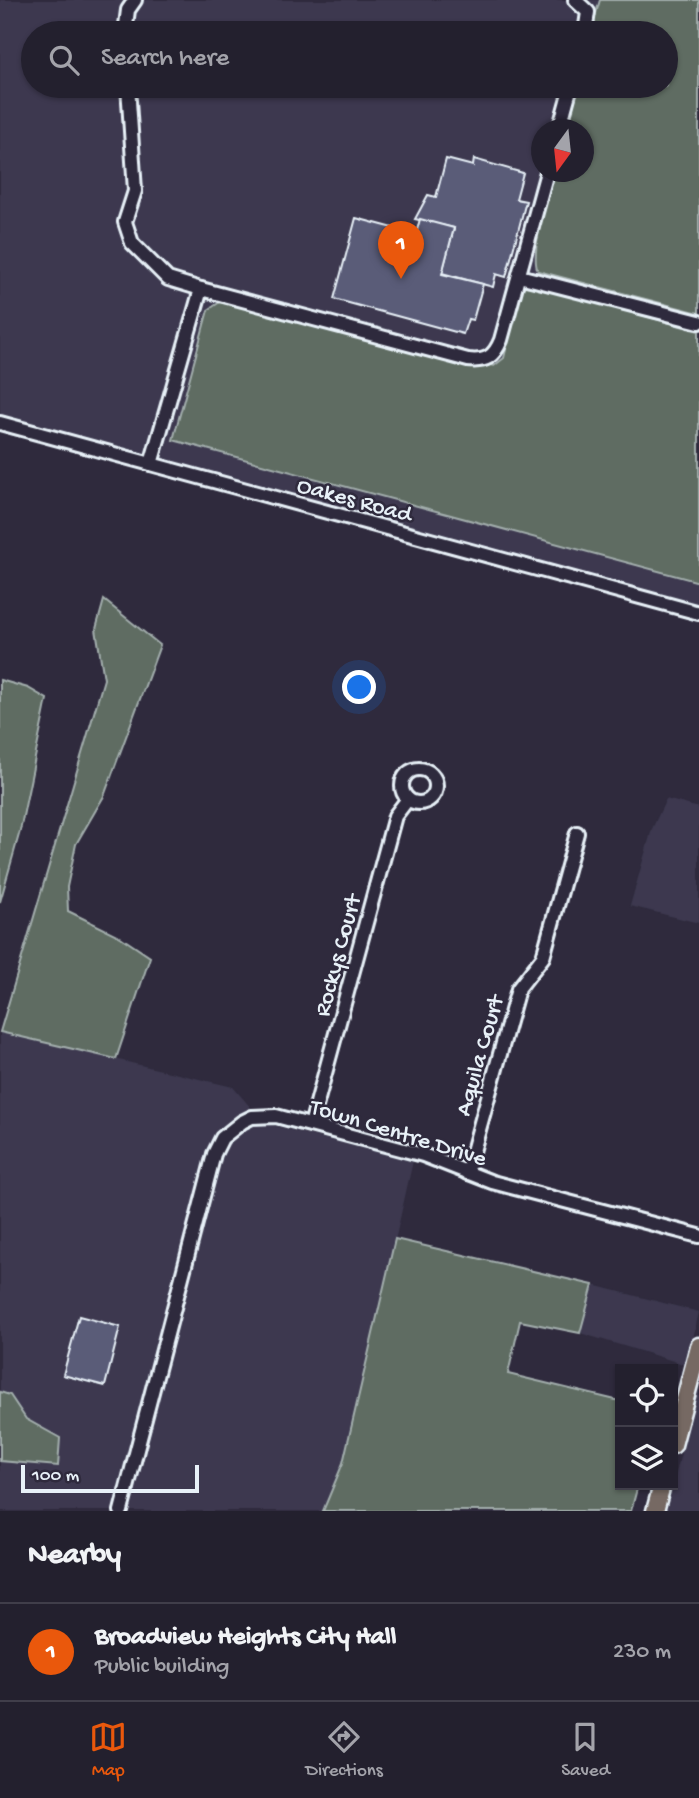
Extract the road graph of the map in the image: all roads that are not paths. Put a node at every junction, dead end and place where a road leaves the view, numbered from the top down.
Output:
1 (135, 0) edge
2 (575, 0) edge
3 (127, 21) edge
4 (587, 21) edge
5 (129, 98) edge
6 (568, 98) edge
7 (562, 119) edge
8 (544, 182) edge
9 (519, 276) junction
10 (201, 289) junction
11 (699, 322) edge
12 (0, 423) edge
13 (151, 464) junction
14 (699, 613) edge
15 (408, 799) dead end
16 (577, 833) dead end
17 (312, 1125) junction
18 (467, 1173) junction
19 (699, 1236) edge
20 (699, 1346) edge
21 (678, 1427) edge
22 (661, 1490) edge
23 (121, 1511) edge
24 (655, 1511) edge

1 - 3 street
2 - 4 street
5 - 10 street
6 - 7 street
8 - 9 street
9 - 10 street
9 - 11 street
10 - 13 street
12 - 13 street, Oakes Road
13 - 14 street, Oakes Road
15 - 17 street, Rockys Court
16 - 18 street, Aquila Court
17 - 18 street, Town Centre Drive
17 - 23 street, Town Centre Drive
18 - 19 street, Town Centre Drive
20 - 21 main road
22 - 24 main road

